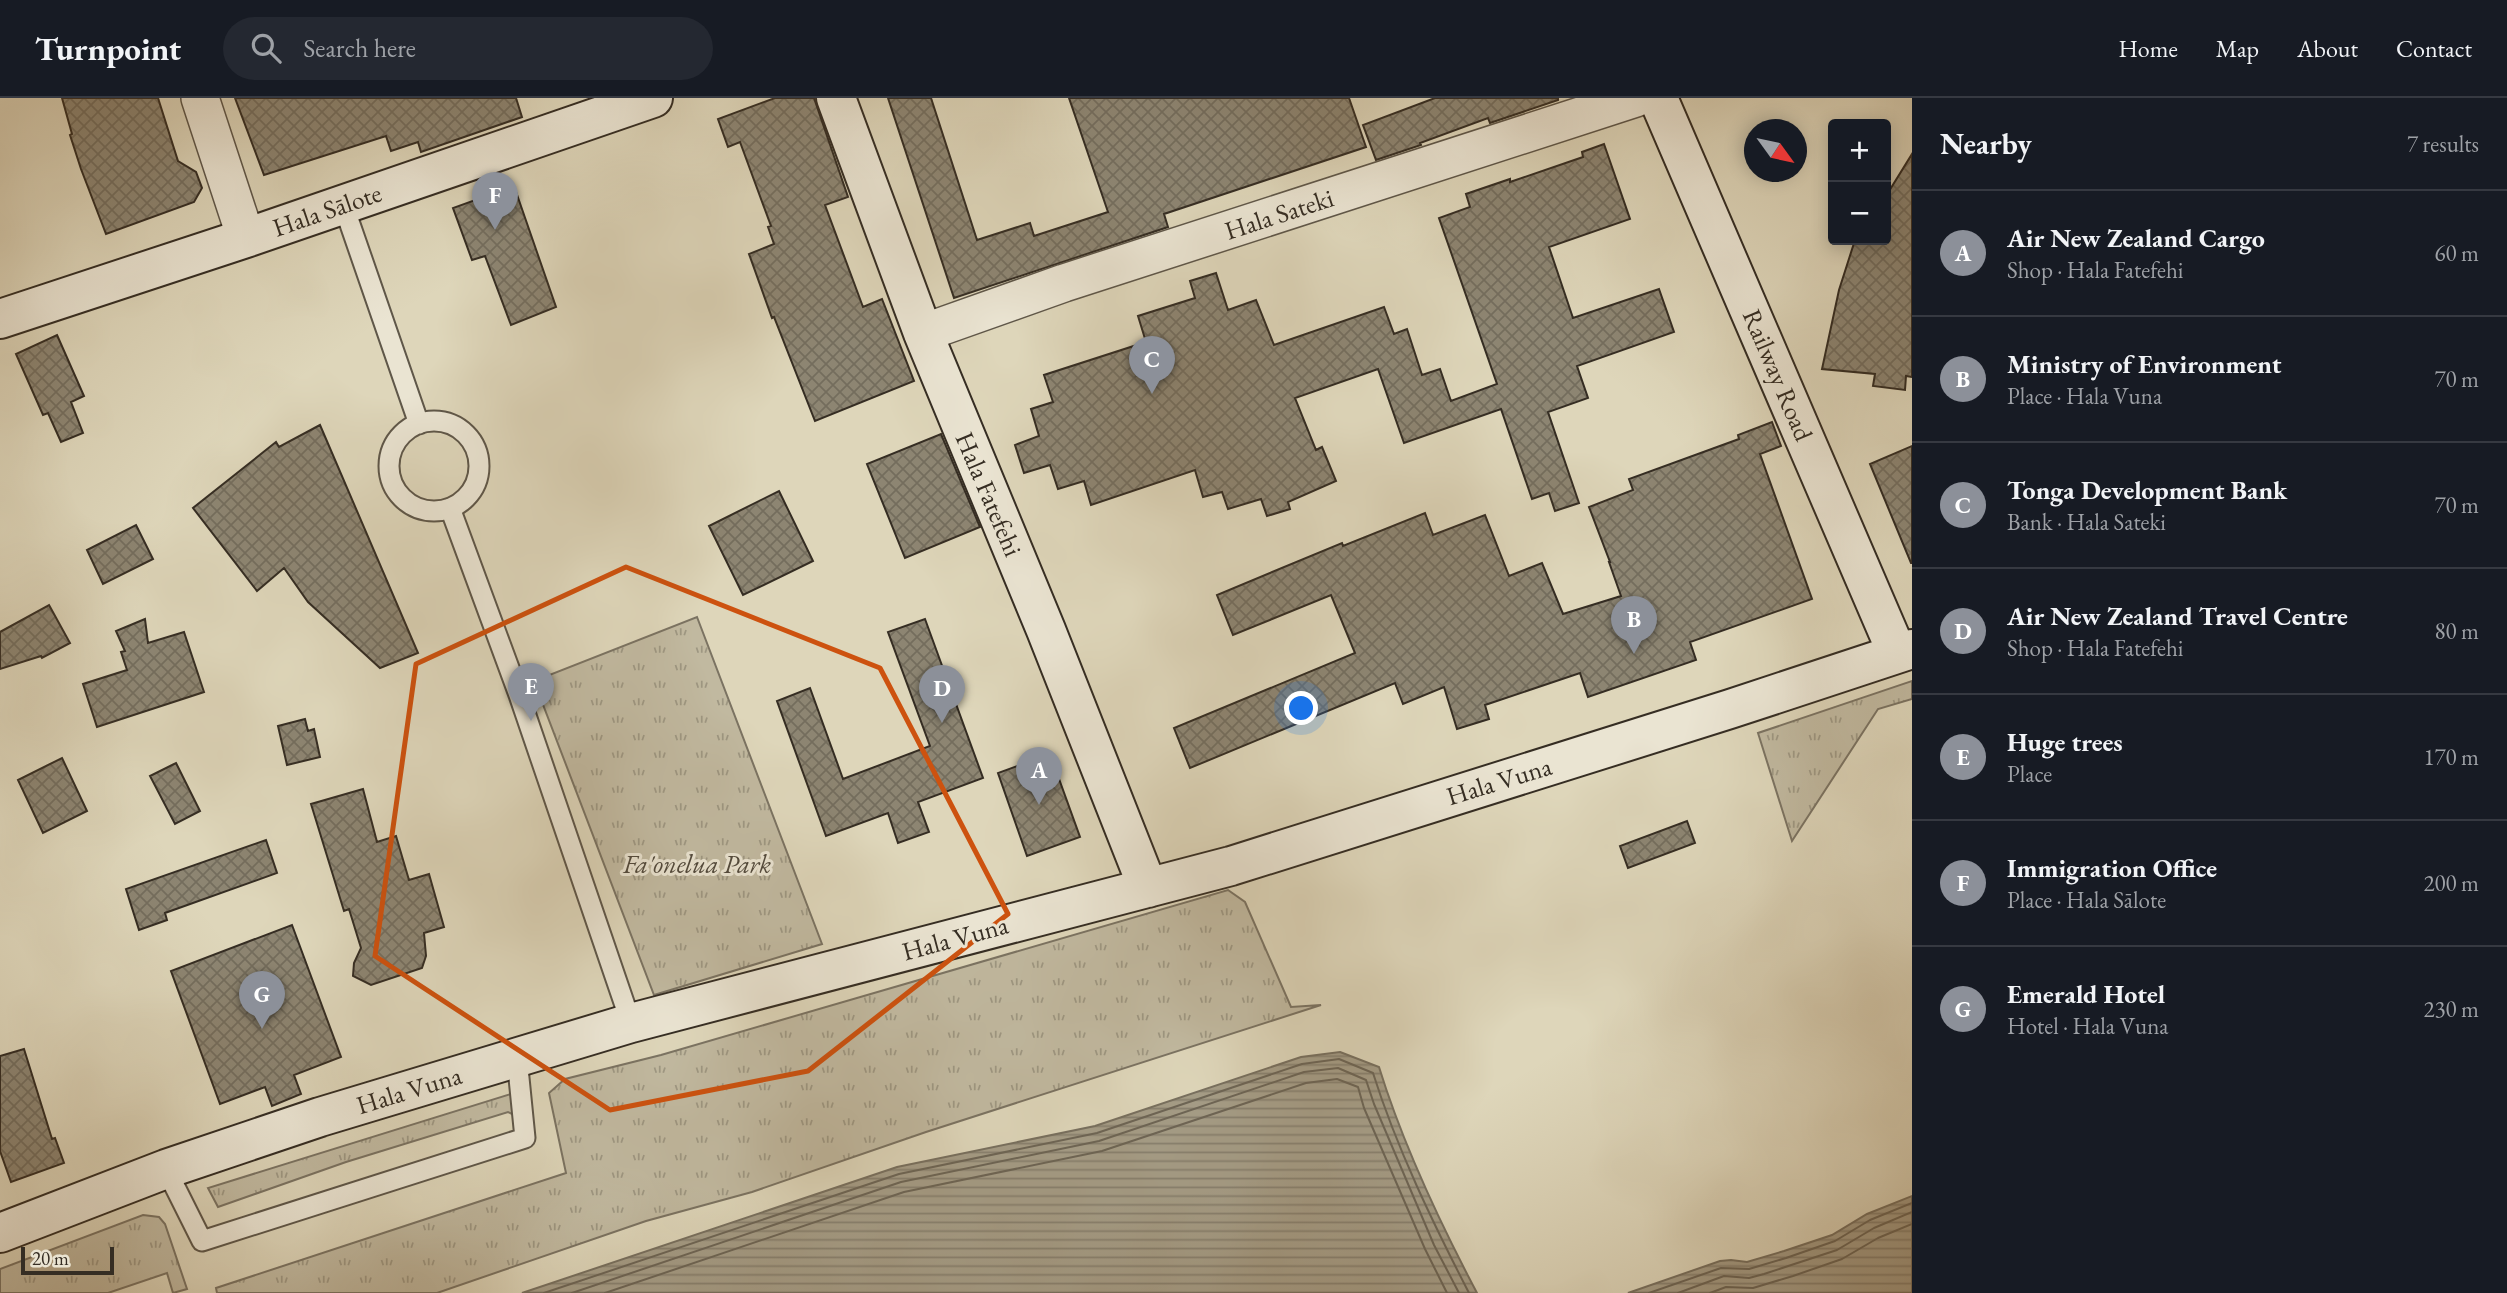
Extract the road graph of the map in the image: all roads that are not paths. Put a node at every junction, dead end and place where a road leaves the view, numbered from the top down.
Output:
1 (200, 98) edge
2 (653, 98) edge
3 (836, 98) edge
4 (1636, 98) edge
5 (1658, 98) edge
6 (343, 204) junction
7 (246, 238) junction
8 (0, 319) edge
9 (923, 333) junction
10 (419, 424) junction
11 (450, 508) junction
12 (1905, 651) edge
13 (1148, 888) junction
14 (631, 1023) junction
15 (517, 1058) junction
16 (166, 1169) junction
17 (0, 1233) edge

1 - 7 street
2 - 6 main road, Hala Sālote
3 - 9 main road, Hala Fatefehi
4 - 9 street, Hala Sateki
5 - 12 main road, Railway Road
6 - 7 main road, Hala Sālote
6 - 10 lane
7 - 8 main road, Hala Sālote
9 - 13 main road, Hala Fatefehi
10 - 11 lane
10 - 11 lane
11 - 14 lane
12 - 13 main road, Hala Vuna
13 - 14 main road, Hala Vuna
14 - 15 main road, Hala Vuna
15 - 16 main road, Hala Vuna
15 - 16 lane
16 - 17 main road, Hala Vuna

